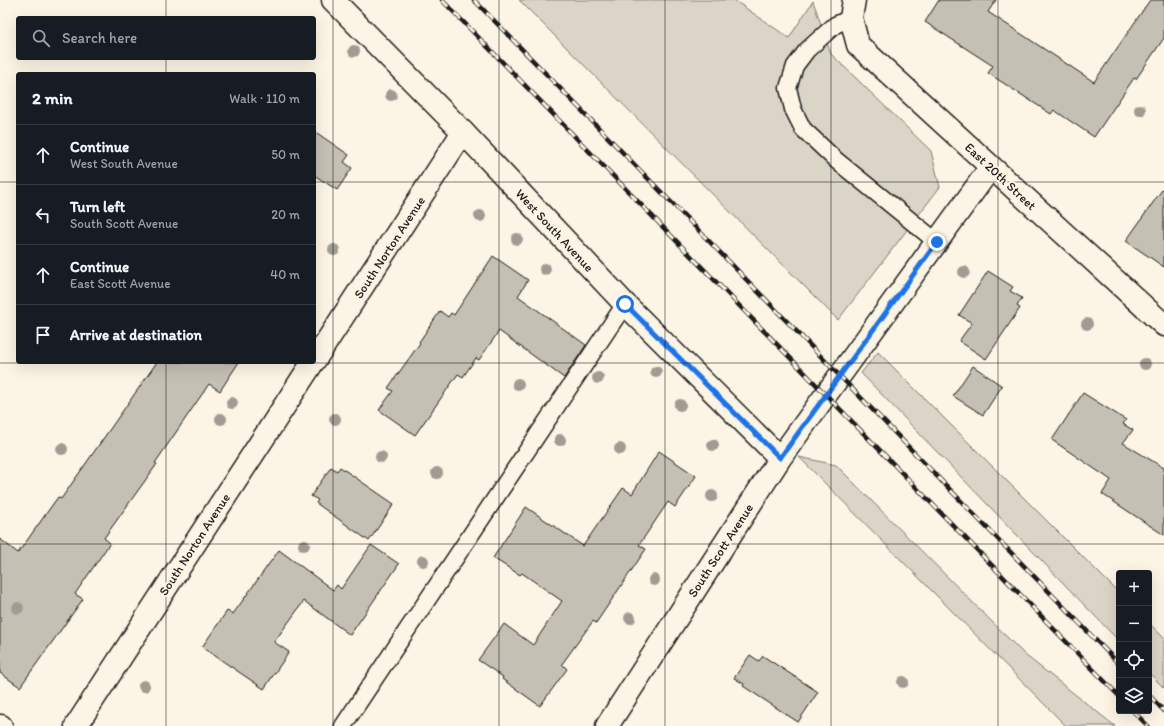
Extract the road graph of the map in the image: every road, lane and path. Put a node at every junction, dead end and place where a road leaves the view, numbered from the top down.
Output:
1 (333, 0) edge
2 (852, 9) edge
3 (463, 132) junction
4 (991, 167) junction
5 (937, 242) junction
6 (625, 304) junction
7 (1164, 325) edge
8 (316, 359) edge
9 (313, 364) edge
10 (780, 458) junction
11 (76, 726) edge
12 (343, 726) edge
13 (607, 726) edge

1 - 3 street, West South Avenue
2 - 4 street, East 20th Street
2 - 5 lane
3 - 6 street, West South Avenue
3 - 8 street, South Norton Avenue
4 - 5 street, South Scott Avenue
4 - 7 street, East 20th Street
5 - 10 street, South Scott Avenue
6 - 10 street, West South Avenue
6 - 12 lane
9 - 11 street, South Norton Avenue
10 - 13 street, South Scott Avenue

